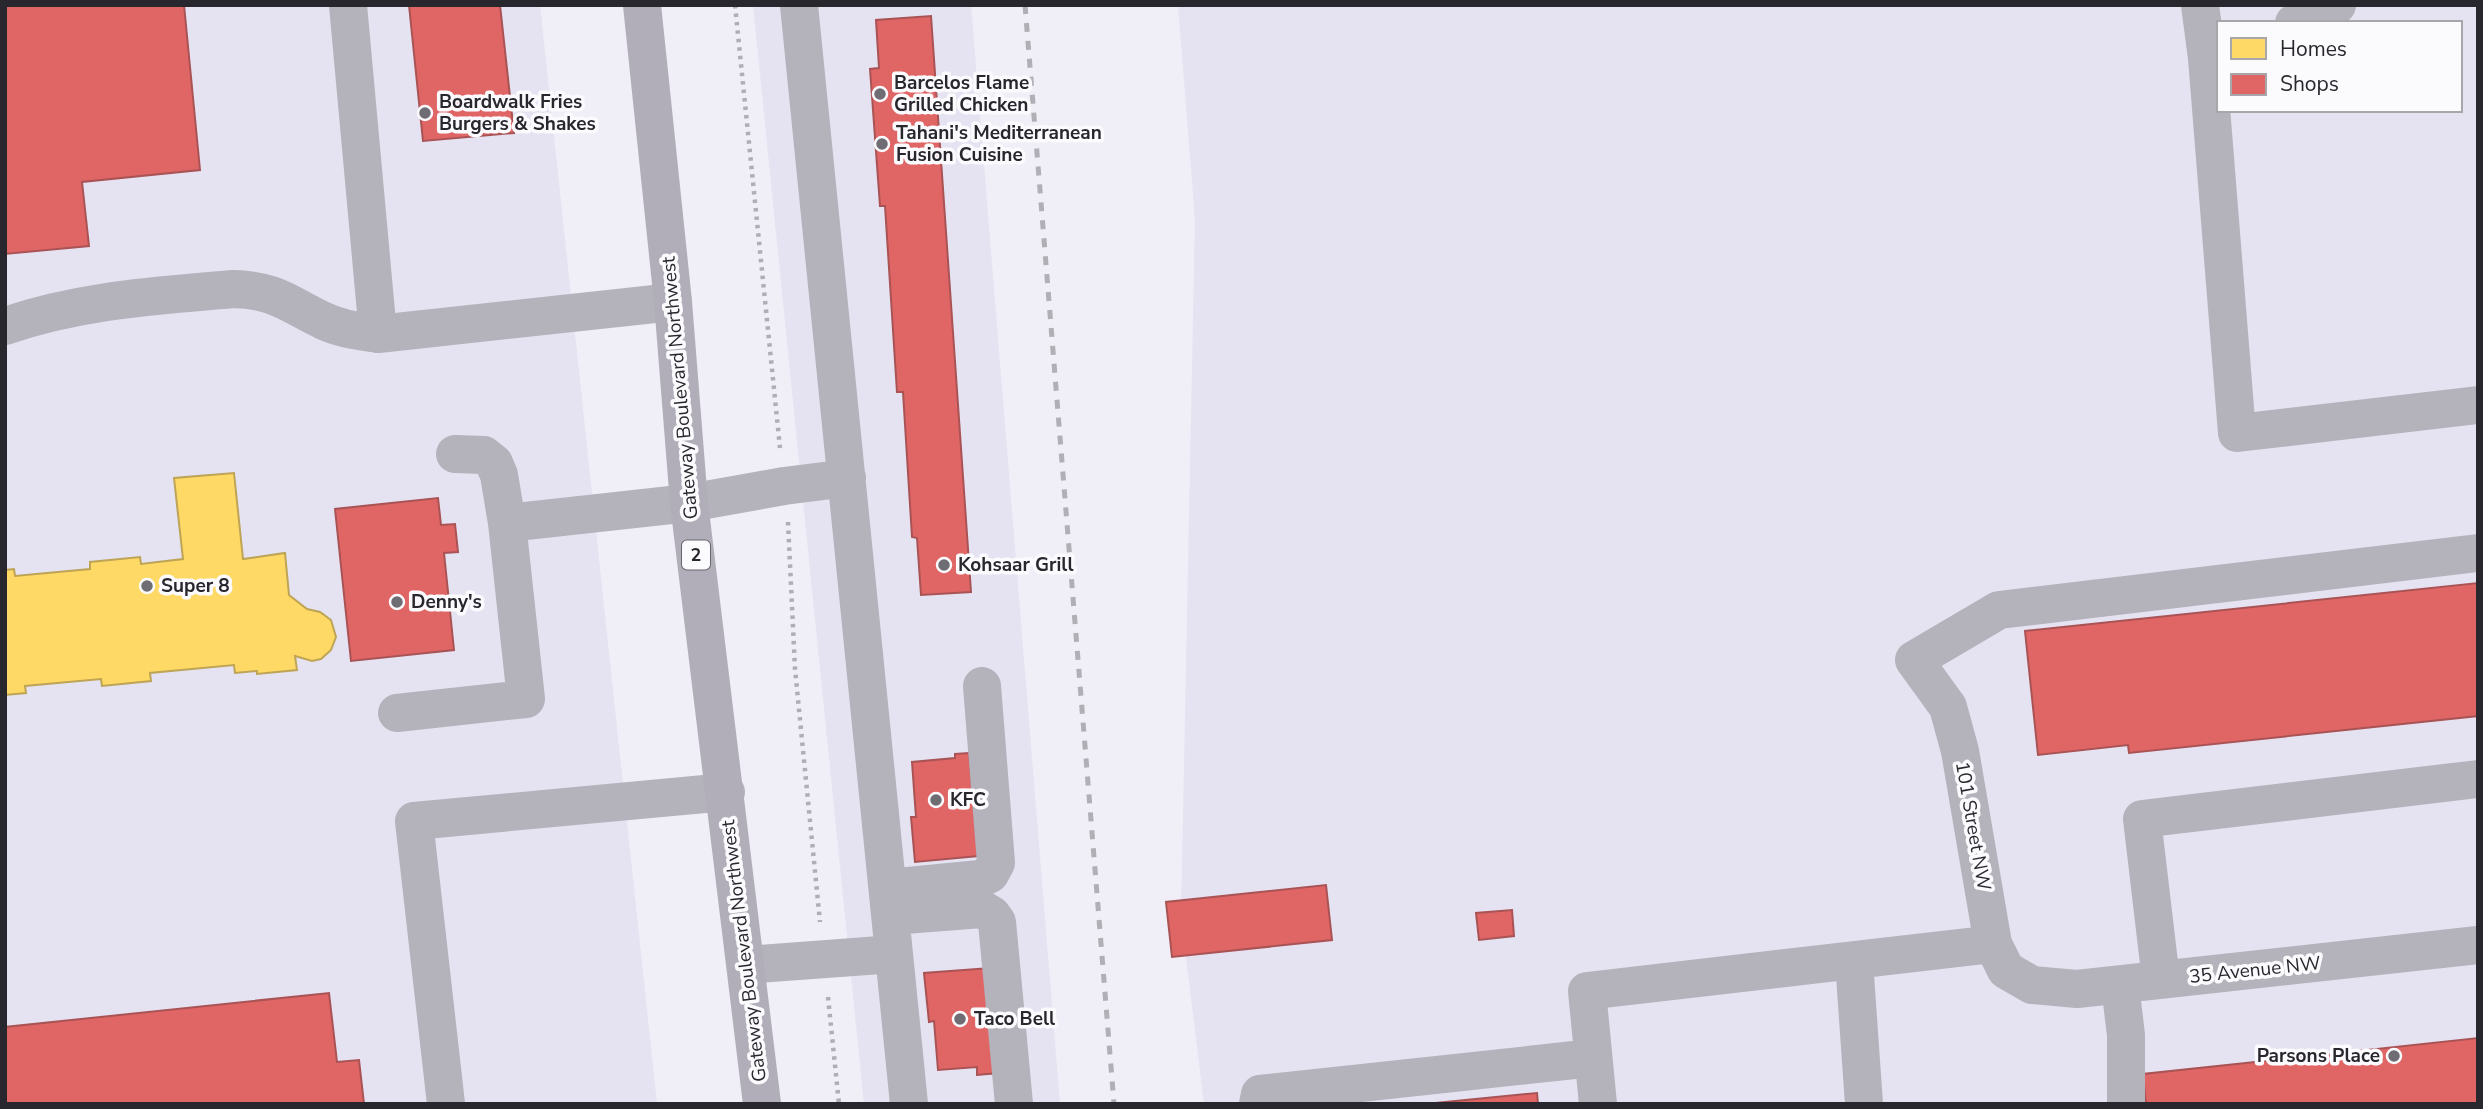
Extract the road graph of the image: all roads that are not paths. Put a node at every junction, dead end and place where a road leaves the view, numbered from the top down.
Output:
1 (348, 5) edge
2 (642, 5) edge
3 (799, 5) edge
4 (2200, 5) edge
5 (2337, 5) edge
6 (2299, 21) edge
7 (2213, 56) edge
8 (673, 302) junction
9 (5, 326) edge
10 (378, 334) junction
11 (2478, 405) edge
12 (455, 454) dead end
13 (847, 478) junction
14 (689, 503) junction
15 (507, 523) junction
16 (2478, 553) edge
17 (982, 686) dead end
18 (397, 713) dead end
19 (2478, 779) edge
20 (726, 792) junction
21 (891, 919) junction
22 (1993, 944) junction
23 (2478, 945) edge
24 (1854, 961) junction
25 (746, 965) junction
26 (2161, 980) junction
27 (2032, 985) joint
28 (2120, 985) junction
29 (1593, 1058) junction
30 (446, 1104) edge
31 (762, 1104) edge
32 (909, 1104) edge
33 (1014, 1104) edge
34 (1258, 1104) edge
35 (1598, 1104) edge
36 (1864, 1104) edge
37 (2126, 1104) edge

1 - 10 street
2 - 8 highway, Gateway Boulevard Northwest / 2
3 - 13 street
4 - 7 street
5 - 6 street
7 - 11 street
8 - 10 street
8 - 14 highway, Gateway Boulevard Northwest / 2
9 - 10 street
12 - 15 street
13 - 14 street
13 - 21 street
14 - 15 street
14 - 20 highway, Gateway Boulevard Northwest / 2
15 - 18 street
16 - 22 street, 101 Street NW
17 - 21 street
19 - 26 street
20 - 25 highway, Gateway Boulevard Northwest / 2
20 - 30 street
21 - 25 street
21 - 32 street
21 - 33 street
22 - 24 street
22 - 27 street, 101 Street NW
23 - 26 street, 35 Avenue NW
24 - 29 street
24 - 36 street
25 - 31 highway, Gateway Boulevard Northwest / 2
26 - 28 street, 35 Avenue NW
27 - 28 street, 35 Avenue NW
28 - 37 street
29 - 34 street
29 - 35 street

